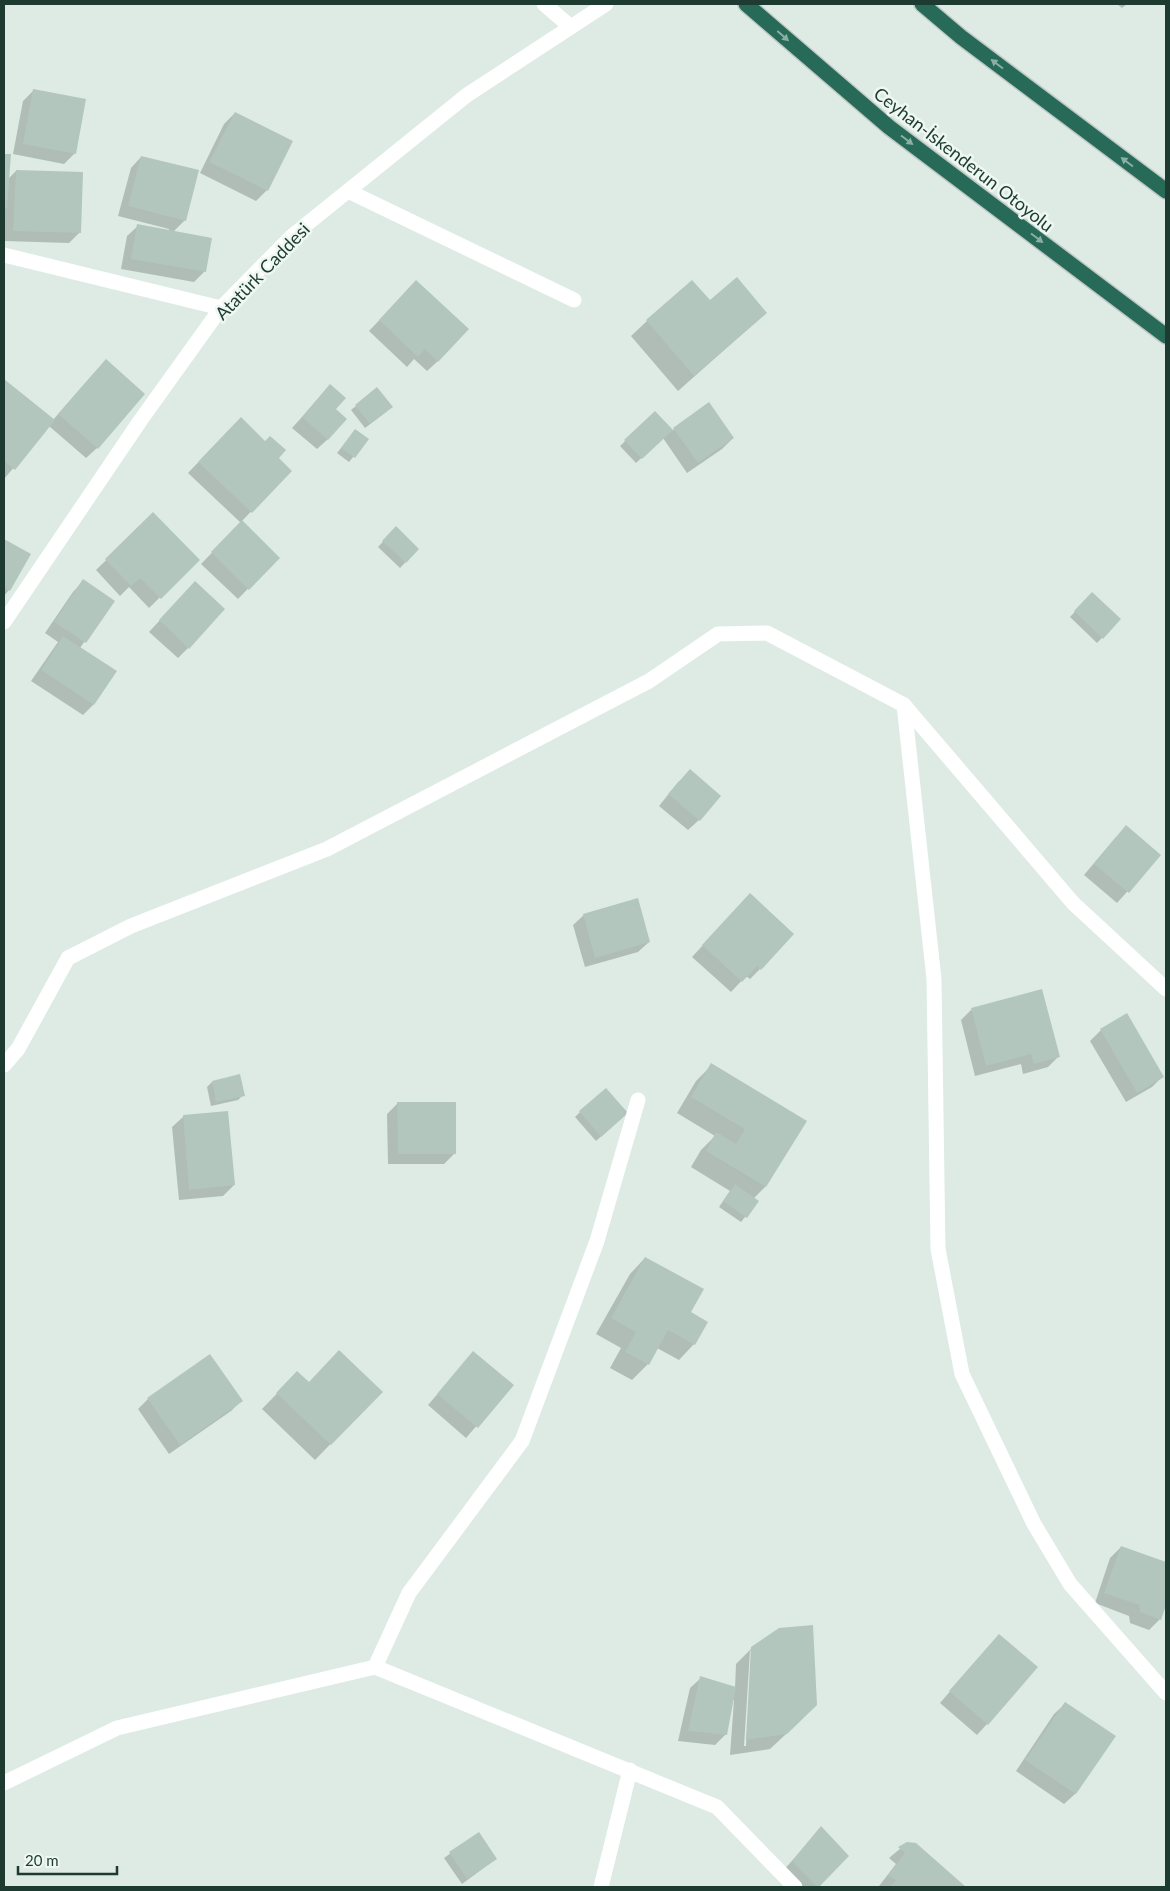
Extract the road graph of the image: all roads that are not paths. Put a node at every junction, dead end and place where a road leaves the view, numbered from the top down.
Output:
1 (544, 4) edge
2 (606, 4) edge
3 (746, 4) edge
4 (922, 4) edge
5 (571, 27) junction
6 (348, 191) junction
7 (1166, 191) edge
8 (4, 255) edge
9 (574, 300) dead end
10 (221, 308) junction
11 (1166, 336) edge
12 (4, 622) edge
13 (904, 705) junction
14 (1166, 989) edge
15 (4, 1065) edge
16 (638, 1100) dead end
17 (375, 1667) junction
18 (1166, 1693) edge
19 (630, 1770) junction
20 (4, 1783) edge
21 (601, 1887) edge
22 (794, 1887) edge

1 - 5 street
2 - 5 street, Atatürk Caddesi
3 -> 11 highway, Ceyhan-İskenderun Otoyolu
7 -> 4 highway
5 - 6 street, Atatürk Caddesi
6 - 9 street
6 - 10 street, Atatürk Caddesi
8 - 10 street
10 - 12 street, Atatürk Caddesi
13 - 14 street
13 - 15 street
13 - 18 street
16 - 17 street
17 - 19 street
17 - 20 street
19 - 21 street
19 - 22 street

